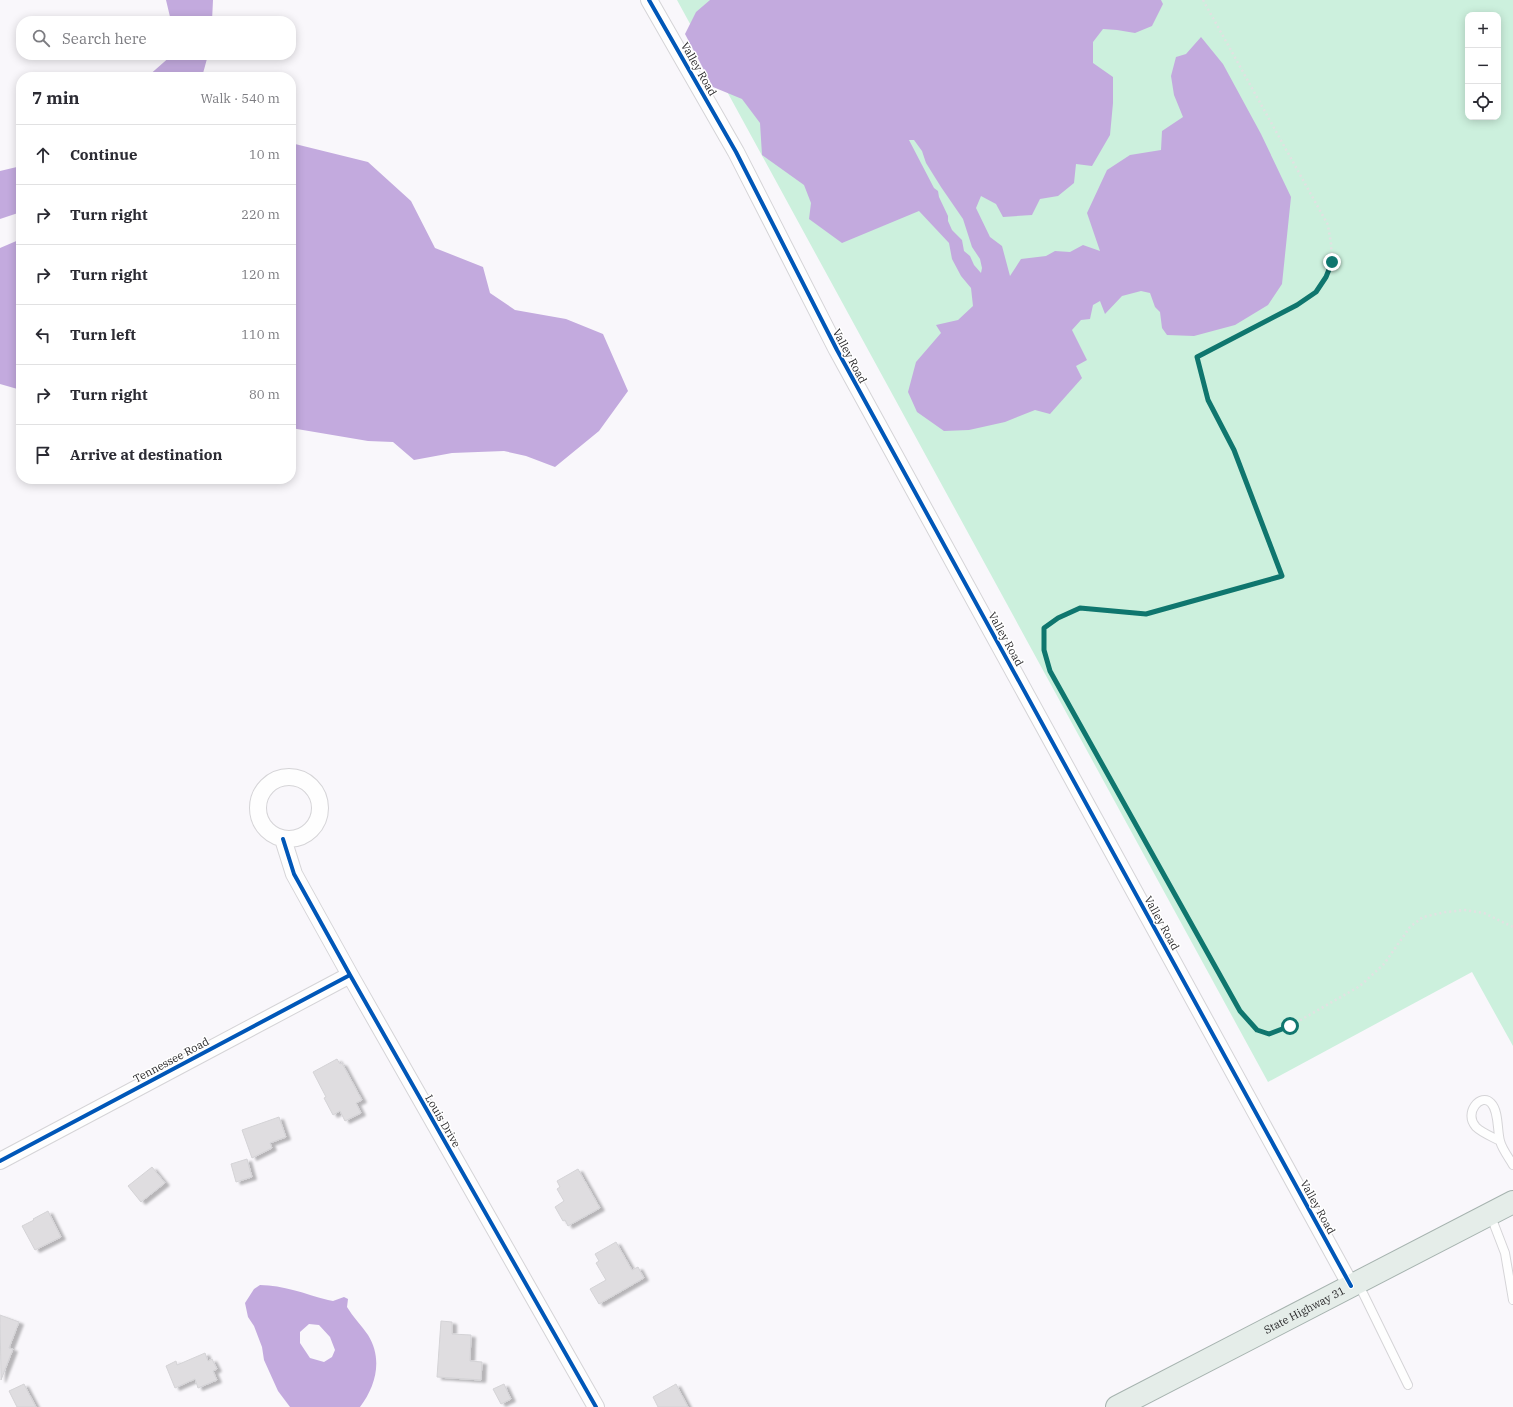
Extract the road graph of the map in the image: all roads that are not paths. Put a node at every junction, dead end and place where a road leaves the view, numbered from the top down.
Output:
1 (649, 0) edge
2 (283, 839) dead end
3 (350, 975) junction
4 (1500, 1141) junction
5 (0, 1161) edge
6 (1513, 1165) edge
7 (1513, 1202) edge
8 (1490, 1213) junction
9 (1355, 1284) junction
10 (1513, 1300) edge
11 (1408, 1385) dead end
12 (596, 1407) edge
13 (1117, 1407) edge

1 - 9 street, Valley Road
2 - 3 street, Louis Drive
3 - 5 street, Tennessee Road
3 - 12 street, Louis Drive
4 - 4 lane
4 - 6 lane
7 - 8 main road, State Highway 31
8 - 9 main road, State Highway 31
8 - 10 lane
9 - 11 lane
9 - 13 main road, State Highway 31

